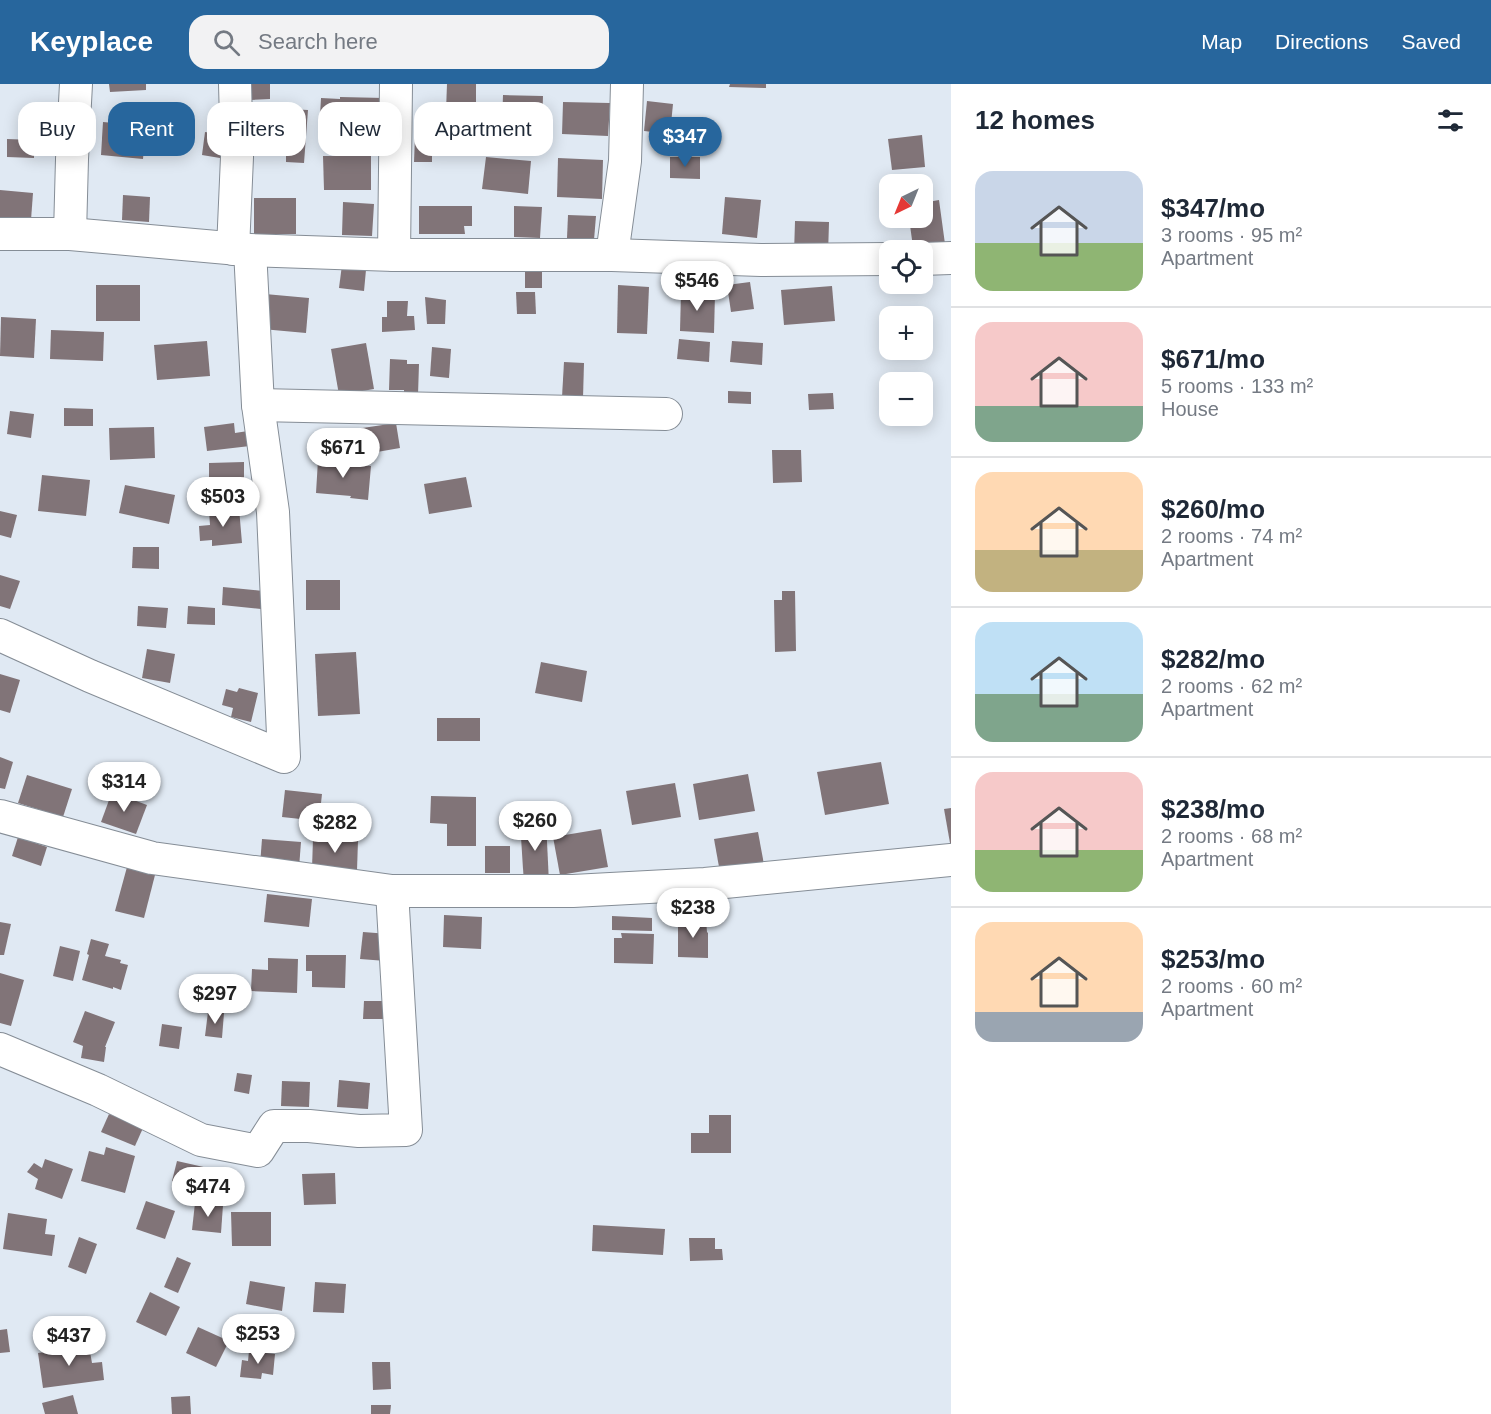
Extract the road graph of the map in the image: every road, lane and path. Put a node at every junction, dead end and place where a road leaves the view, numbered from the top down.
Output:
1 (76, 84) edge
2 (235, 84) edge
3 (396, 84) edge
4 (627, 84) edge
5 (0, 234) edge
6 (70, 234) junction
7 (242, 249) junction
8 (394, 255) junction
9 (612, 255) junction
10 (951, 258) edge
11 (879, 259) edge
12 (933, 259) edge
13 (258, 405) junction
14 (666, 414) dead end
15 (0, 635) edge
16 (0, 816) edge
17 (951, 860) edge
18 (392, 891) junction
19 (0, 1049) edge

1 - 6 street
2 - 7 street
3 - 8 street
4 - 9 street
5 - 6 street
6 - 7 street
7 - 8 street
7 - 13 street
8 - 9 street
9 - 11 street
10 - 12 street
13 - 14 street
13 - 15 street
16 - 18 street
17 - 18 street
18 - 19 street

